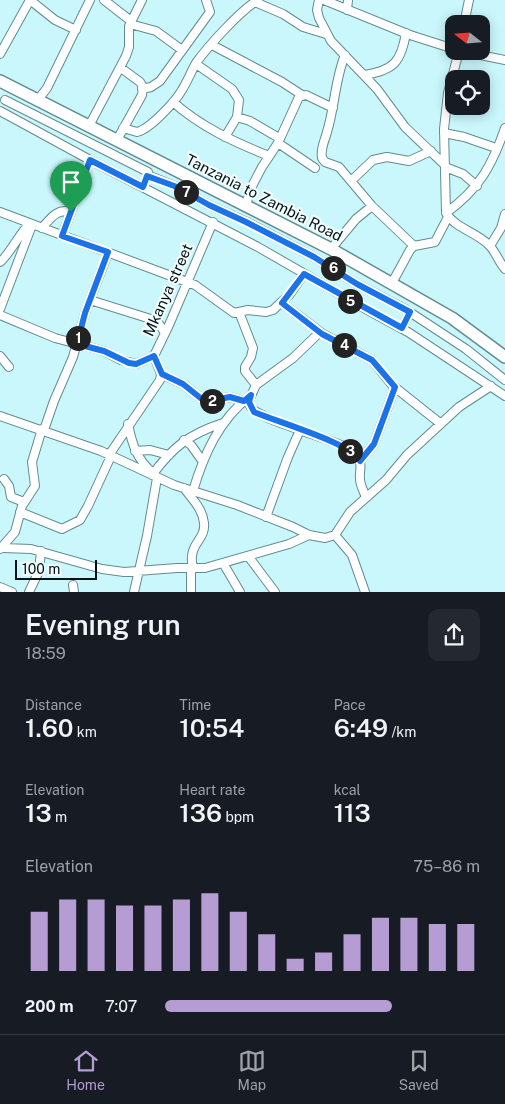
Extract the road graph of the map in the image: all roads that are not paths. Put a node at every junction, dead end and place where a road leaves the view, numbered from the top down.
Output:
1 (30, 0) edge
2 (90, 0) edge
3 (104, 0) edge
4 (142, 0) edge
5 (206, 0) edge
6 (319, 0) edge
7 (324, 0) edge
8 (348, 0) edge
9 (469, 0) edge
10 (257, 1) edge
11 (347, 10) junction
12 (466, 15) edge
13 (130, 22) junction
14 (76, 30) junction
15 (406, 33) junction
16 (326, 34) junction
17 (212, 45) junction
18 (445, 46) edge
19 (182, 50) junction
20 (0, 54) edge
21 (345, 55) junction
22 (490, 57) edge
23 (457, 60) edge
24 (505, 60) edge
25 (196, 64) junction
26 (121, 68) junction
27 (364, 75) junction
28 (0, 81) edge
29 (12, 88) junction
30 (142, 90) junction
31 (302, 95) junction
32 (5, 100) junction
33 (37, 101) junction
34 (173, 102) junction
35 (333, 108) junction
36 (0, 110) edge
37 (236, 117) junction
38 (89, 126) junction
39 (123, 128) junction
40 (505, 128) edge
41 (444, 134) junction
42 (225, 137) junction
43 (117, 140) junction
44 (278, 140) junction
45 (499, 148) edge
46 (431, 152) junction
47 (269, 156) junction
48 (150, 157) junction
49 (90, 160) junction
50 (445, 166) junction
51 (315, 168) dead end
52 (147, 174) junction
53 (351, 181) junction
54 (477, 186) junction
55 (143, 187) junction
56 (246, 206) junction
57 (372, 206) junction
58 (0, 212) edge
59 (71, 212) junction
60 (505, 214) edge
61 (447, 215) junction
62 (213, 222) junction
63 (30, 224) junction
64 (42, 228) junction
65 (62, 236) junction
66 (414, 246) junction
67 (490, 246) junction
68 (331, 249) junction
69 (108, 252) junction
70 (0, 262) edge
71 (505, 269) edge
72 (304, 274) junction
73 (189, 282) junction
74 (392, 283) junction
75 (90, 300) junction
76 (282, 303) junction
77 (0, 309) edge
78 (239, 312) junction
79 (410, 312) junction
80 (0, 315) edge
81 (402, 328) junction
82 (320, 332) junction
83 (165, 333) junction
84 (77, 344) junction
85 (0, 356) edge
86 (154, 356) junction
87 (505, 357) edge
88 (9, 368) dead end
89 (162, 374) junction
90 (505, 382) edge
91 (256, 385) junction
92 (491, 386) junction
93 (395, 387) junction
94 (502, 394) edge
95 (251, 395) junction
96 (244, 401) junction
97 (0, 416) edge
98 (223, 423) junction
99 (128, 424) junction
100 (441, 424) junction
101 (43, 430) junction
102 (300, 430) junction
103 (184, 440) junction
104 (135, 450) junction
105 (168, 454) junction
106 (110, 456) junction
107 (360, 461) junction
108 (202, 462) junction
109 (154, 475) junction
110 (4, 479) dead end
111 (184, 488) junction
112 (193, 491) junction
113 (366, 497) junction
114 (24, 502) junction
115 (20, 512) junction
116 (266, 517) junction
117 (308, 535) junction
118 (335, 535) junction
119 (1, 548) edge
120 (41, 551) junction
121 (248, 556) junction
122 (223, 563) junction
123 (192, 568) junction
124 (139, 571) junction
125 (0, 587) edge
126 (136, 589) edge
127 (239, 589) edge
128 (275, 591) edge
129 (12, 592) edge
130 (29, 592) edge
131 (191, 592) edge
132 (230, 592) edge
133 (365, 592) edge

1 - 14 street
1 - 20 street
2 - 14 street
3 - 13 street
4 - 13 street
5 - 19 street
6 - 16 street
7 - 11 street
8 - 11 street
9 - 12 street
10 - 16 street
10 - 17 street
11 - 15 street
13 - 19 street
13 - 26 street
14 - 33 street
15 - 18 street
15 - 27 street
16 - 21 street
17 - 25 street
17 - 31 street
19 - 30 street
21 - 27 street
21 - 35 street
22 - 24 street
23 - 41 street
25 - 34 street
25 - 37 street
26 - 30 street
26 - 38 street
27 - 46 street
28 - 29 highway, Tanzania to Zambia Road
29 - 32 street
29 - 33 highway, Tanzania to Zambia Road
30 - 39 street
31 - 35 street
31 - 44 street
32 - 36 street
32 - 52 street
33 - 38 highway, Tanzania to Zambia Road
34 - 39 street
34 - 42 street
35 - 53 street
36 - 49 street
37 - 42 street
37 - 44 street
38 - 43 highway, Tanzania to Zambia Road
39 - 43 street
40 - 45 street
41 - 45 street
41 - 50 street
42 - 47 street
43 - 48 highway, Tanzania to Zambia Road
44 - 47 street
44 - 51 street
45 - 54 street
46 - 50 street
46 - 53 street
47 - 56 street
48 - 52 street
48 - 56 highway, Tanzania to Zambia Road
49 - 55 street
49 - 59 street
50 - 54 street
50 - 61 street
52 - 55 street
52 - 79 street
53 - 57 street
54 - 61 street
55 - 62 street
56 - 68 highway, Tanzania to Zambia Road
57 - 66 street
57 - 68 street
58 - 63 street
59 - 64 street
59 - 65 street
60 - 67 street
61 - 66 street
61 - 67 street
62 - 72 street
62 - 73 street, Mkanya street
63 - 64 street
63 - 70 street
63 - 77 street
64 - 65 street
65 - 69 street
66 - 74 street
67 - 71 street
68 - 74 highway, Tanzania to Zambia Road
69 - 73 street
69 - 75 street
72 - 76 street
72 - 81 street
73 - 78 street
73 - 83 street, Mkanya street
74 - 87 highway, Tanzania to Zambia Road
75 - 83 street
75 - 84 street
76 - 78 street
76 - 82 street
78 - 91 street
79 - 81 street
79 - 90 street
80 - 84 street, Mkanya street
81 - 92 street
82 - 91 street
82 - 93 street
83 - 86 street, Mkanya street
84 - 86 street, Mkanya street
84 - 101 street
85 - 88 street
86 - 89 street
89 - 96 street
89 - 99 street
90 - 94 street
91 - 95 street
92 - 94 street
92 - 100 street
93 - 100 street
93 - 107 street
95 - 96 street
95 - 102 street
96 - 98 street
97 - 101 street
98 - 103 street
98 - 108 street
99 - 104 street
99 - 106 street
100 - 113 street
101 - 106 street
101 - 114 street
102 - 107 street
102 - 116 street
103 - 105 street
103 - 108 street
104 - 105 street
104 - 109 street
105 - 109 street
106 - 109 street
106 - 115 street
107 - 113 street
108 - 112 street
109 - 111 street
109 - 124 street
110 - 114 street
111 - 112 street
111 - 123 street
112 - 116 street
113 - 118 street
114 - 115 street
115 - 119 street
116 - 117 street
117 - 118 street
117 - 121 street
118 - 133 street
119 - 120 street
120 - 124 street
120 - 130 street
121 - 122 street
121 - 128 street
122 - 123 street
122 - 127 street
123 - 124 street
123 - 131 street
124 - 126 street
125 - 129 street
127 - 132 street

